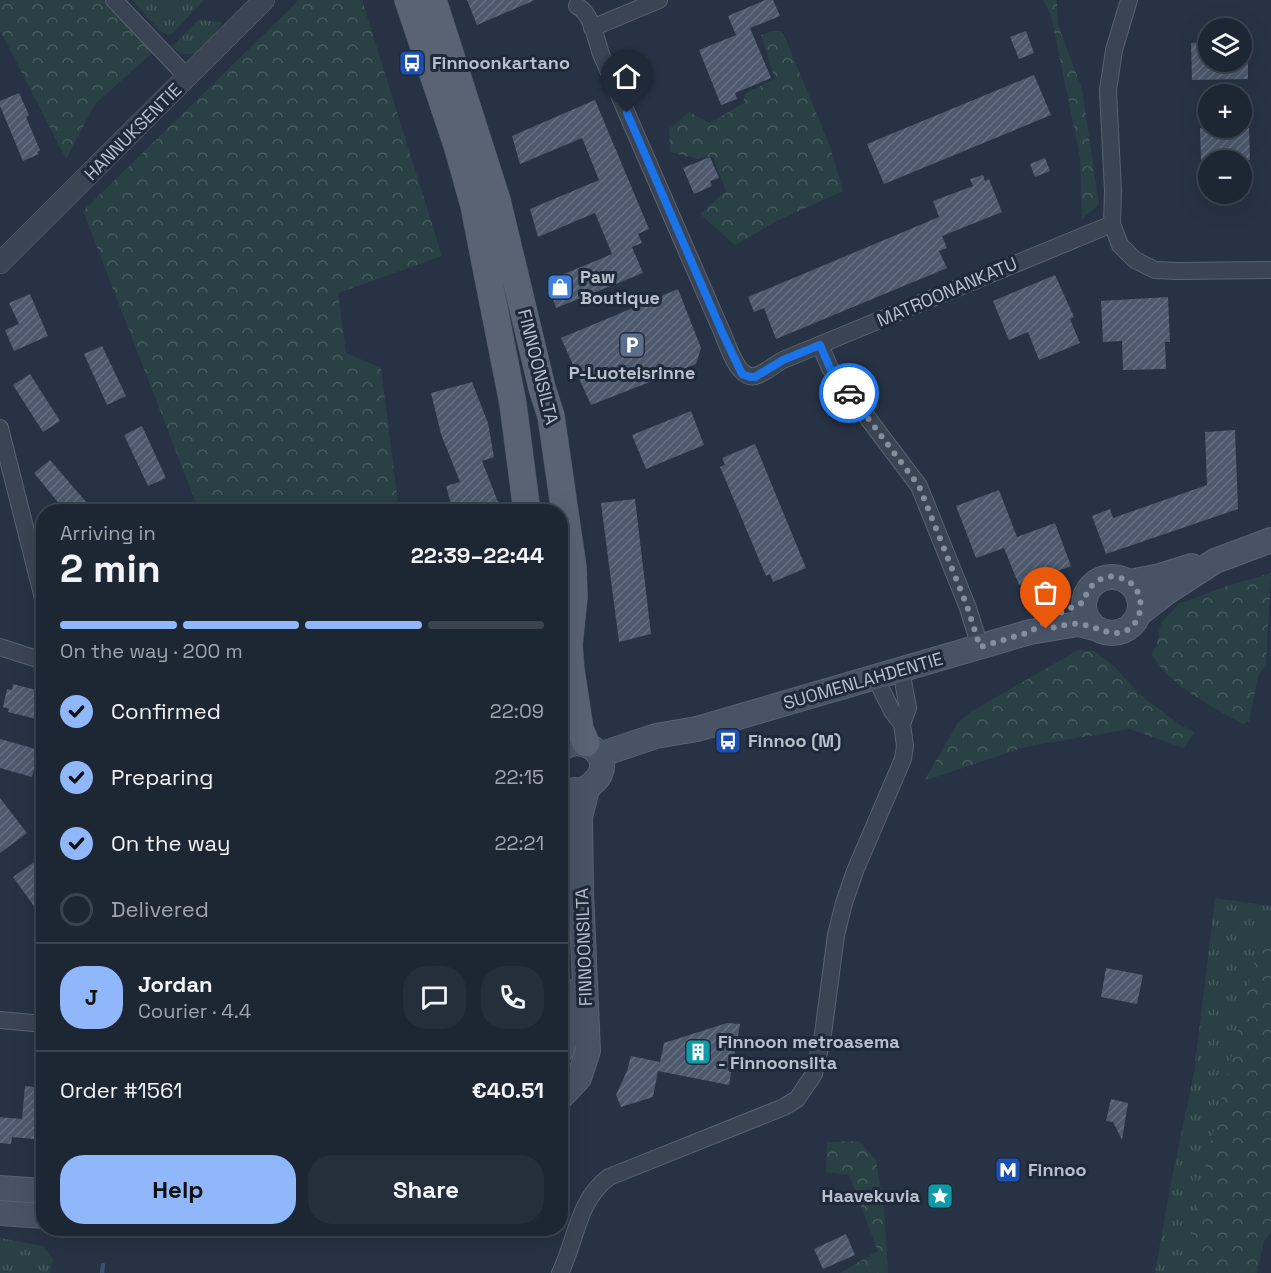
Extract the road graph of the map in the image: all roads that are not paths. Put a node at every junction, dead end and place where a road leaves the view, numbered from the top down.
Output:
1 (114, 0) edge
2 (264, 0) edge
3 (408, 0) edge
4 (433, 0) edge
5 (659, 0) edge
6 (1129, 0) edge
7 (577, 6) dead end
8 (592, 28) junction
9 (188, 78) junction
10 (1112, 224) junction
11 (0, 263) edge
12 (1271, 270) edge
13 (820, 345) junction
14 (0, 428) edge
15 (526, 504) edge
16 (565, 504) edge
17 (568, 530) edge
18 (1271, 540) edge
19 (1215, 561) junction
20 (36, 570) edge
21 (1124, 579) junction
22 (1084, 602) junction
23 (1140, 613) junction
24 (1098, 629) junction
25 (1030, 632) junction
26 (0, 647) edge
27 (980, 647) junction
28 (36, 659) edge
29 (901, 670) junction
30 (875, 677) junction
31 (902, 724) junction
32 (587, 762) edge
33 (568, 788) edge
34 (568, 878) edge
35 (0, 1020) edge
36 (36, 1023) edge
37 (568, 1032) edge
38 (568, 1089) edge
39 (0, 1188) edge
40 (36, 1190) edge
41 (0, 1213) edge
42 (36, 1215) edge
43 (560, 1273) edge

1 - 9 street
2 - 9 street, HANNUKSENTIE
3 - 15 main road, FINNOONSILTA
4 - 16 main road, FINNOONSILTA
5 - 8 street
6 - 10 street
7 - 8 street
8 - 13 street, MATROONANKATU
9 - 11 street, HANNUKSENTIE
10 - 12 street
10 - 13 street, MATROONANKATU
13 - 27 street
14 - 20 street
17 - 32 main road, FINNOONSILTA
18 - 19 main road
19 - 21 main road
19 - 23 main road
21 - 22 main road
21 - 23 main road
22 - 24 main road
22 - 25 main road, SUOMENLAHDENTIE
23 - 24 main road
24 - 25 main road, SUOMENLAHDENTIE
25 - 27 main road, SUOMENLAHDENTIE
26 - 28 street
27 - 29 main road, SUOMENLAHDENTIE
29 - 30 main road, SUOMENLAHDENTIE
29 - 31 street
30 - 31 street
30 - 32 main road, SUOMENLAHDENTIE
31 - 43 street
32 - 33 main road
32 - 38 main road, FINNOONSILTA
34 - 37 main road, FINNOONSILTA
35 - 36 street
39 - 40 main road
41 - 42 main road

